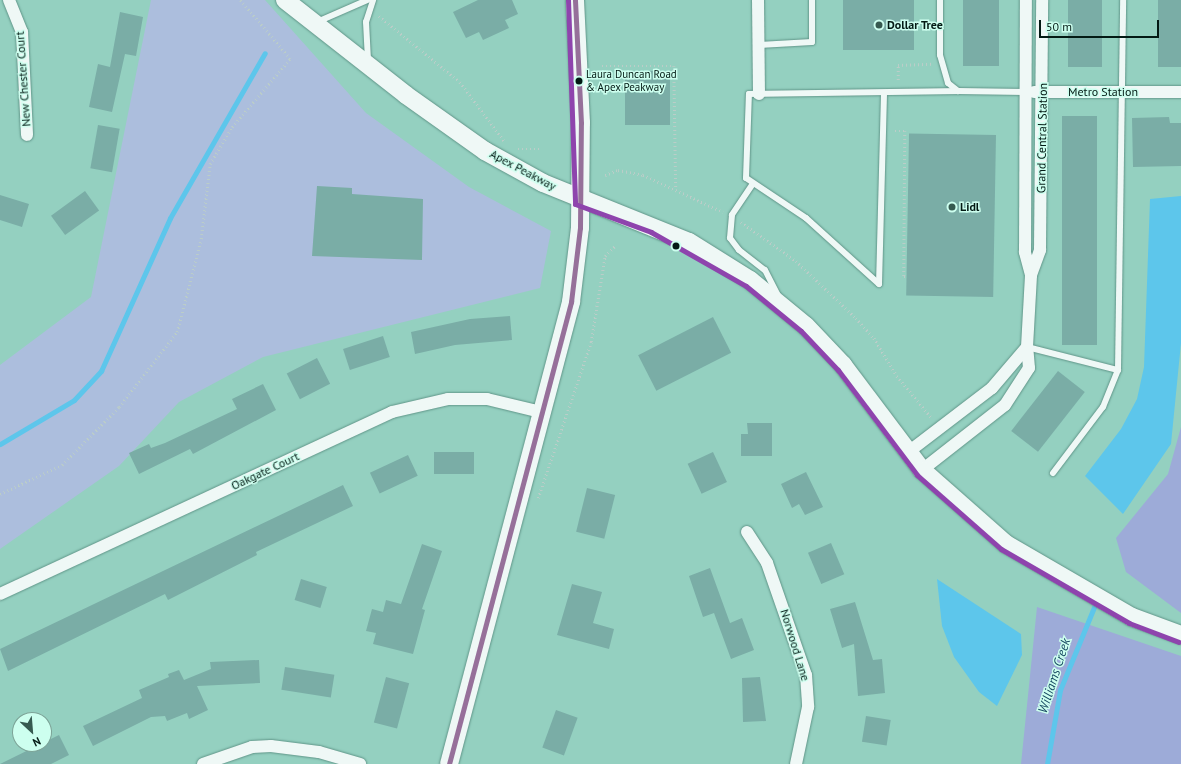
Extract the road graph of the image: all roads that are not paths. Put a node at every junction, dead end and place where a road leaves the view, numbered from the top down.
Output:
1 (9, 0) edge
2 (285, 0) edge
3 (367, 0) edge
4 (373, 0) edge
5 (575, 0) edge
6 (758, 0) edge
7 (812, 0) edge
8 (940, 0) edge
9 (1026, 0) edge
10 (1042, 0) edge
11 (1123, 0) edge
12 (314, 23) junction
13 (759, 45) junction
14 (369, 66) junction
15 (958, 91) junction
16 (1123, 91) junction
17 (1025, 92) junction
18 (1042, 92) junction
19 (1181, 92) edge
20 (759, 94) junction
21 (884, 94) junction
22 (27, 135) dead end
23 (752, 185) junction
24 (580, 199) junction
25 (1031, 275) junction
26 (779, 302) junction
27 (1026, 347) junction
28 (1118, 370) junction
29 (541, 412) junction
30 (907, 453) junction
31 (922, 470) junction
32 (1053, 473) dead end
33 (748, 532) dead end
34 (0, 594) edge
35 (1181, 635) edge
36 (203, 764) edge
37 (360, 764) edge
38 (449, 764) edge
39 (796, 764) edge

1 - 22 street, New Chester Court
2 - 12 main road, Apex Peakway
3 - 12 lane
4 - 14 lane
5 - 24 main road
6 - 13 street
7 - 13 lane
8 - 15 lane
9 - 17 street, Grand Central Station
10 - 18 street, Grand Central Station
11 - 16 lane
12 - 14 main road, Apex Peakway
13 - 20 street
14 - 24 main road, Apex Peakway
15 - 17 lane
15 - 21 lane
16 - 18 street, Metro Station
16 - 19 street, Metro Station
16 - 28 lane
17 - 18 street, Metro Station
17 - 25 street, Grand Central Station
18 - 25 street, Grand Central Station
20 - 21 lane
20 - 23 lane
21 - 23 lane
23 - 26 lane
24 - 26 main road, Apex Peakway
24 - 29 main road
25 - 27 street, Grand Central Station
26 - 30 main road, Apex Peakway
27 - 28 lane
27 - 30 street
27 - 31 street, Grand Central Station
28 - 32 lane
29 - 34 street, Oakgate Court
29 - 38 main road
30 - 31 main road, Apex Peakway
31 - 35 main road, Apex Peakway
33 - 39 street, Norwood Lane
36 - 37 street

